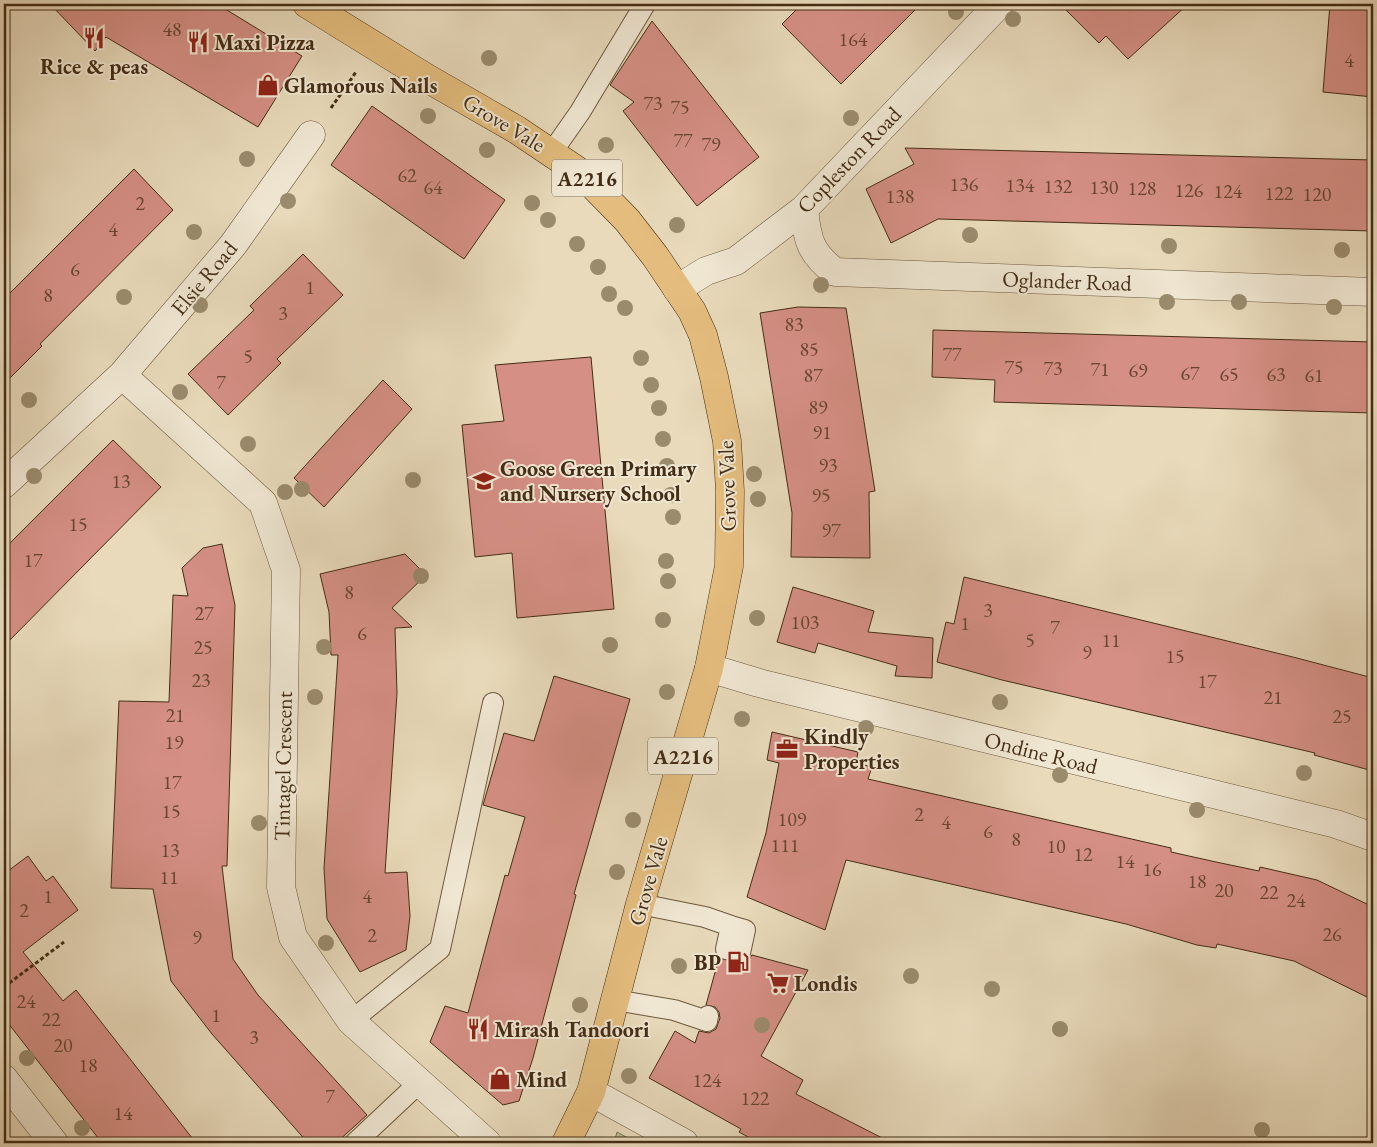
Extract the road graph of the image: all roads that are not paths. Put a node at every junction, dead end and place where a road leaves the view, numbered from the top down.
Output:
1 (306, 4) edge
2 (645, 4) edge
3 (999, 4) edge
4 (311, 136) road end
5 (552, 152) junction
6 (804, 209) junction
7 (677, 289) junction
8 (1373, 292) edge
9 (122, 375) junction
10 (4, 484) edge
11 (709, 668) junction
12 (493, 703) dead end
13 (1373, 838) edge
14 (640, 904) junction
15 (733, 951) dead end
16 (615, 1000) junction
17 (712, 1019) dead end
18 (351, 1020) junction
19 (4, 1079) edge
20 (420, 1082) junction
21 (591, 1092) junction
22 (54, 1143) edge
23 (355, 1143) edge
24 (487, 1143) edge
25 (566, 1143) edge
26 (684, 1143) edge

1 - 5 main road, Grove Vale / A2216
2 - 5 lane
3 - 6 street, Copleston Road
4 - 9 street, Elsie Road
5 - 7 main road, Grove Vale / A2216
6 - 7 street, Copleston Road
6 - 8 street, Oglander Road
7 - 11 main road, Grove Vale / A2216
9 - 10 street, Elsie Road
9 - 18 street, Tintagel Crescent
11 - 13 street, Ondine Road
11 - 14 main road, Grove Vale / A2216
12 - 18 lane
14 - 15 lane
14 - 16 main road, Grove Vale / A2216
16 - 17 lane
16 - 21 main road, Grove Vale / A2216
18 - 20 street, Tintagel Crescent
19 - 22 street
20 - 23 lane
20 - 24 street, Tintagel Crescent
21 - 25 main road, Grove Vale / A2216
21 - 26 street

